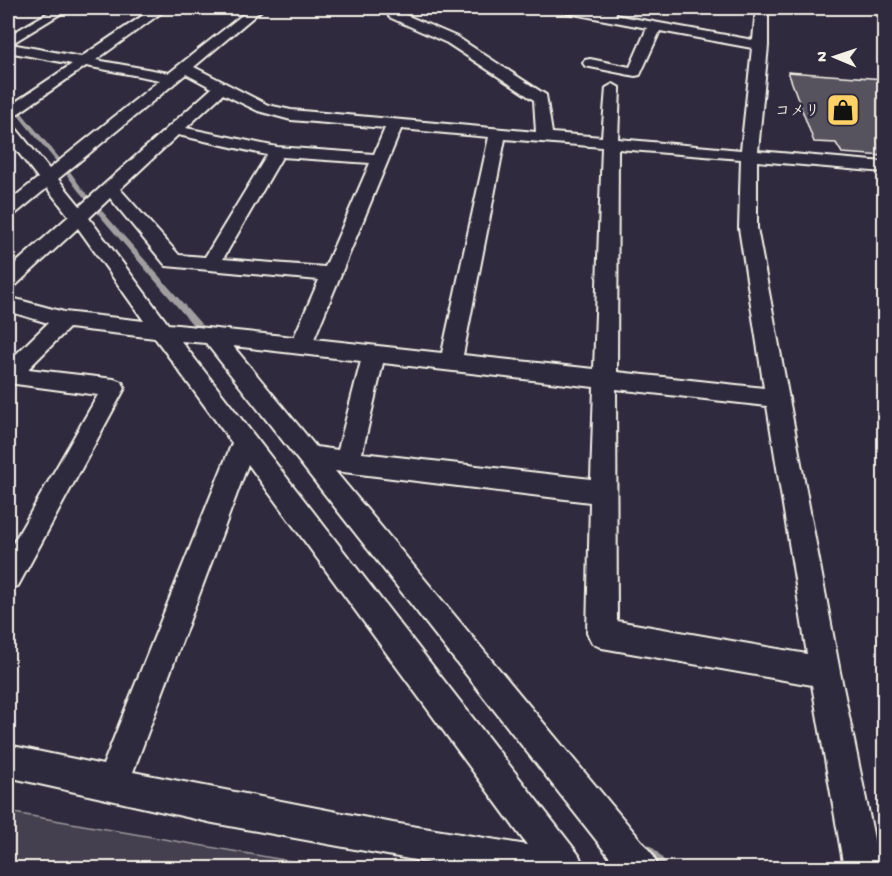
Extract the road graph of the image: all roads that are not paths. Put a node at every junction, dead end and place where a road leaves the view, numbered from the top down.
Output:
1 (59, 8) edge
2 (162, 8) edge
3 (258, 8) edge
4 (393, 8) edge
5 (563, 8) edge
6 (762, 8) edge
7 (610, 12) edge
8 (655, 26) junction
9 (8, 41) edge
10 (761, 46) junction
11 (8, 48) edge
12 (83, 62) junction
13 (590, 63) dead end
14 (178, 73) junction
15 (222, 87) junction
16 (613, 87) dead end
17 (8, 114) edge
18 (395, 124) junction
19 (8, 129) edge
20 (180, 131) dead end
21 (498, 133) junction
22 (544, 137) junction
23 (610, 141) junction
24 (277, 152) junction
25 (748, 156) junction
26 (380, 159) junction
27 (885, 167) edge
28 (48, 178) junction
29 (110, 188) junction
30 (8, 211) edge
31 (79, 217) junction
32 (210, 264) junction
33 (332, 274) junction
34 (8, 281) edge
35 (8, 304) edge
36 (64, 320) junction
37 (162, 330) junction
38 (212, 336) junction
39 (301, 346) junction
40 (374, 354) junction
41 (452, 363) junction
42 (8, 375) edge
43 (606, 380) junction
44 (776, 398) junction
45 (245, 441) junction
46 (309, 457) junction
47 (348, 460) junction
48 (603, 492) junction
49 (8, 577) edge
50 (825, 672) junction
51 (8, 761) edge
52 (112, 784) junction
53 (559, 868) edge
54 (566, 868) edge
55 (640, 868) edge
56 (862, 868) edge

1 - 9 street
2 - 12 street
3 - 14 street
4 - 22 street
5 - 7 street
6 - 10 street
7 - 8 street
8 - 10 street
8 - 13 street
10 - 25 street
11 - 12 street
12 - 14 street
12 - 17 street
14 - 15 street
14 - 28 street
15 - 18 street
15 - 29 street
16 - 23 street
18 - 21 street
18 - 26 street
19 - 28 street
20 - 24 street
21 - 22 street
21 - 41 street
22 - 23 street
23 - 25 street
23 - 43 street
24 - 26 street
24 - 32 street
25 - 27 street
25 - 44 street
26 - 33 street
28 - 30 street
28 - 31 street
29 - 31 street
29 - 32 street
31 - 34 street
31 - 37 street
32 - 33 street
33 - 39 street
35 - 36 street
36 - 37 street
36 - 42 street
37 - 38 street
37 - 45 street
38 - 39 street
38 - 46 street
39 - 40 street
40 - 41 street
40 - 47 street
41 - 43 street
42 - 49 street
43 - 44 street
43 - 48 street
44 - 50 street
45 - 52 street
45 - 54 street
46 - 47 street
46 - 55 street
47 - 48 street
48 - 50 street
50 - 56 street
51 - 52 street
52 - 53 street

